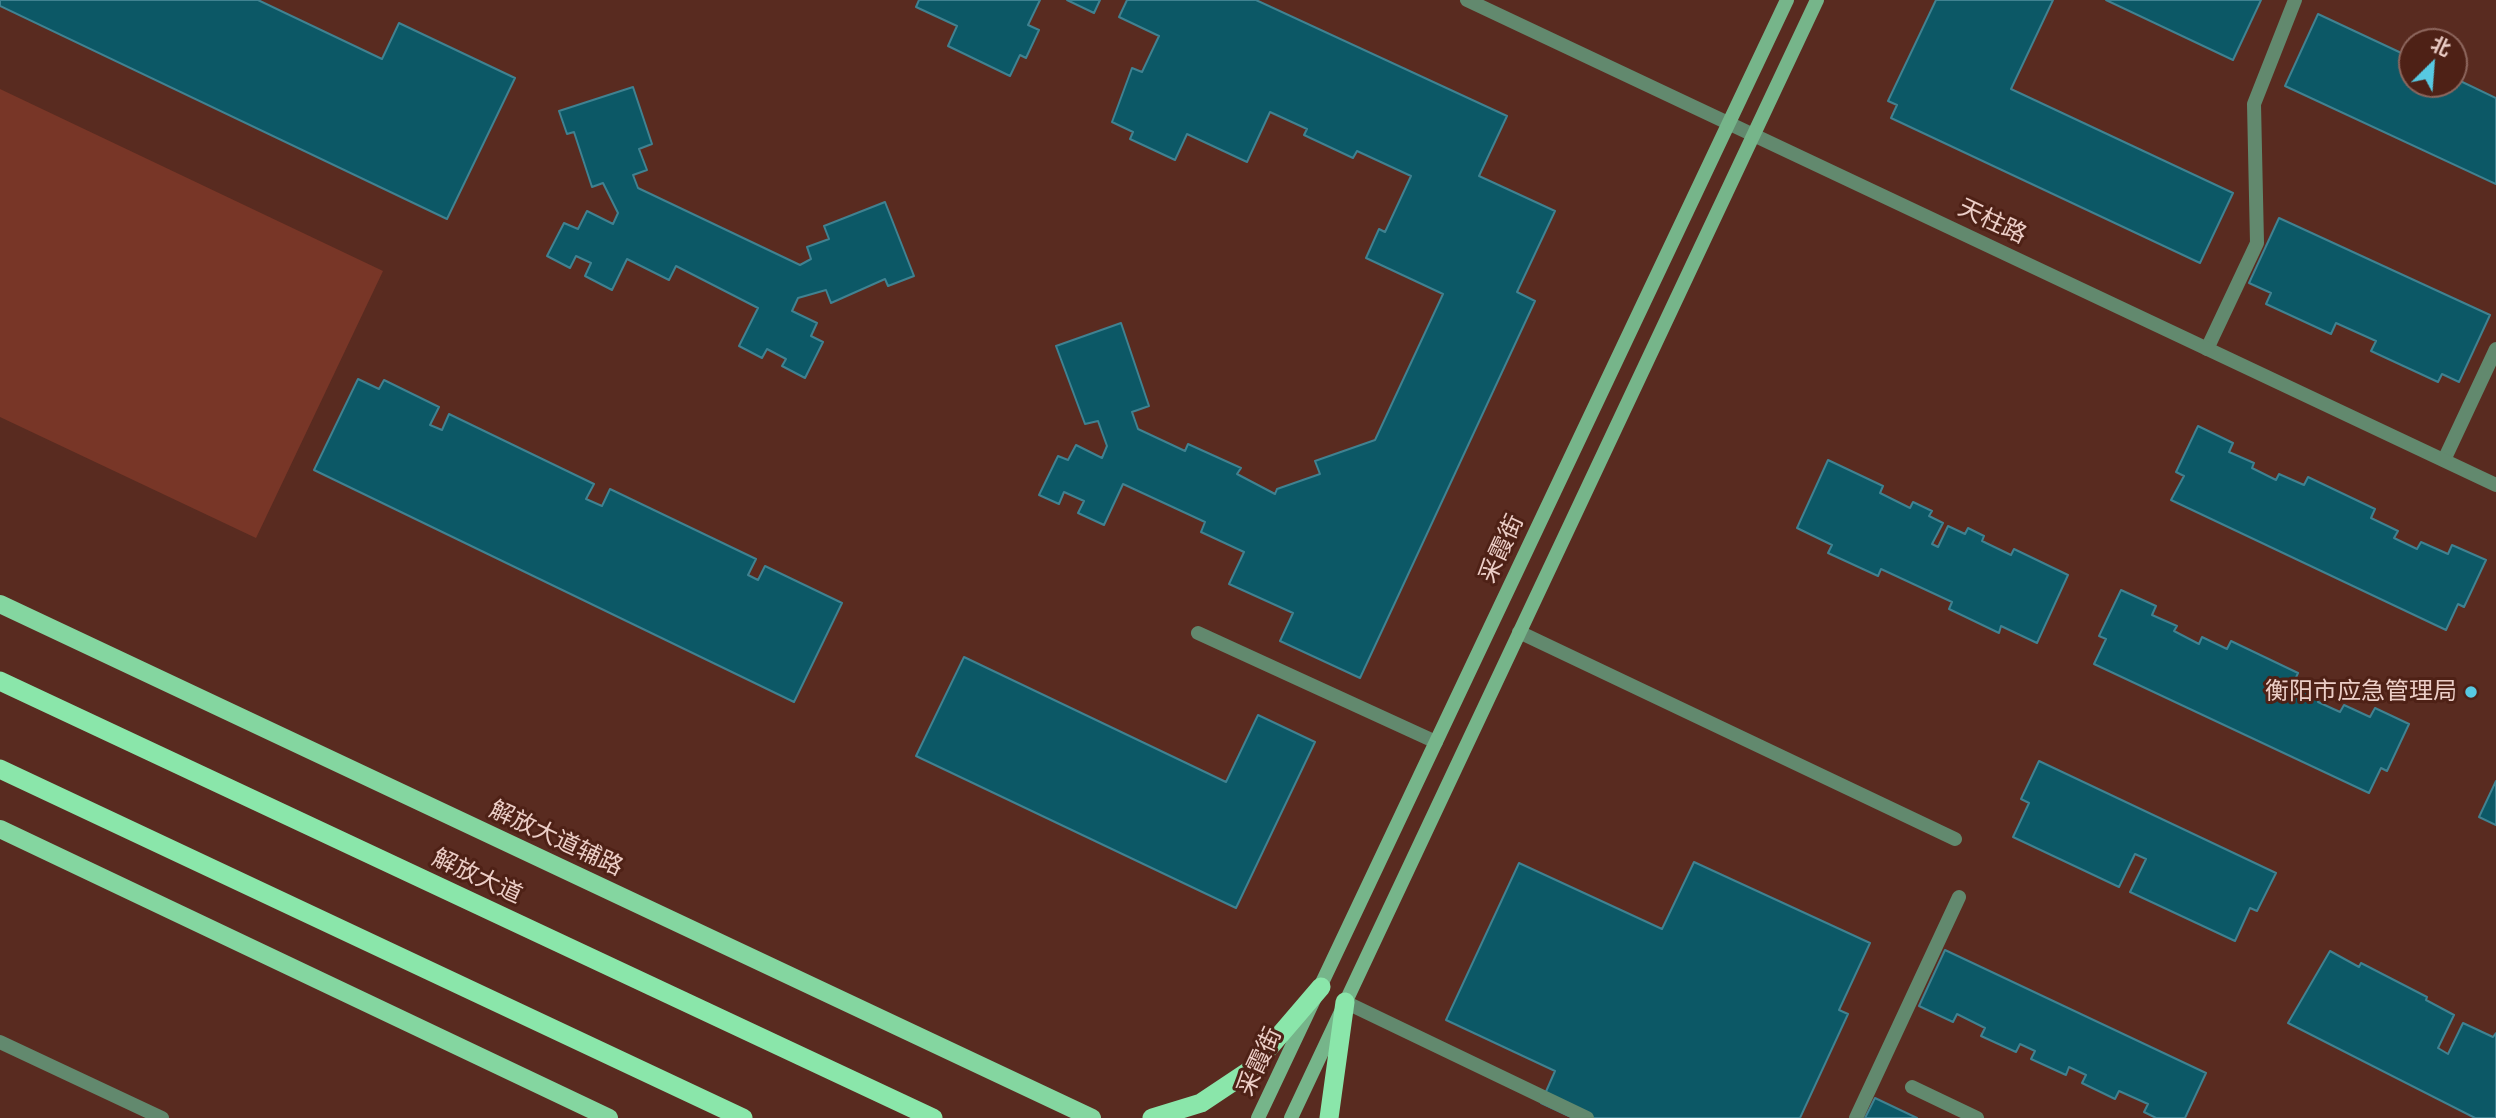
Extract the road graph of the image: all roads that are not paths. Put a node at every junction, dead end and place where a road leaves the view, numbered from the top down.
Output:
1 (1468, 0) edge
2 (1787, 0) edge
3 (1817, 0) edge
4 (2295, 0) edge
5 (1729, 123) junction
6 (1754, 134) junction
7 (2207, 349) junction
8 (2496, 349) edge
9 (2444, 460) junction
10 (2496, 485) edge
11 (0, 604) edge
12 (1519, 632) junction
13 (1198, 633) dead end
14 (0, 681) edge
15 (1436, 743) junction
16 (0, 769) edge
17 (0, 829) edge
18 (1955, 839) dead end
19 (1959, 897) dead end
20 (1321, 987) junction
21 (1345, 1002) junction
22 (0, 1042) edge
23 (1912, 1087) dead end
24 (162, 1118) edge
25 (609, 1118) edge
26 (743, 1118) edge
27 (933, 1118) edge
28 (1092, 1118) edge
29 (1152, 1118) edge
30 (1258, 1118) edge
31 (1290, 1118) edge
32 (1329, 1118) edge
33 (1587, 1118) edge
34 (1856, 1118) edge
35 (1977, 1118) edge

1 - 5 street, 天柱路
2 - 5 main road, 采霞街
3 - 6 main road, 采霞街
4 - 7 street
5 - 6 street, 天柱路
5 - 15 main road, 采霞街
6 - 7 street, 天柱路
6 - 12 main road, 采霞街
7 - 9 street, 天柱路
8 - 9 street
9 - 10 street, 天柱路
11 - 28 main road, 解放大道辅路
12 - 18 street
12 - 21 main road, 采霞街
13 - 15 street
14 - 27 highway, 解放大道
15 - 20 main road, 采霞街
16 - 26 highway
17 - 25 main road
19 - 34 street
20 - 29 highway
20 - 30 main road, 采霞街
21 - 31 main road, 采霞街
21 - 32 highway
21 - 33 street
22 - 24 street
23 - 35 street

